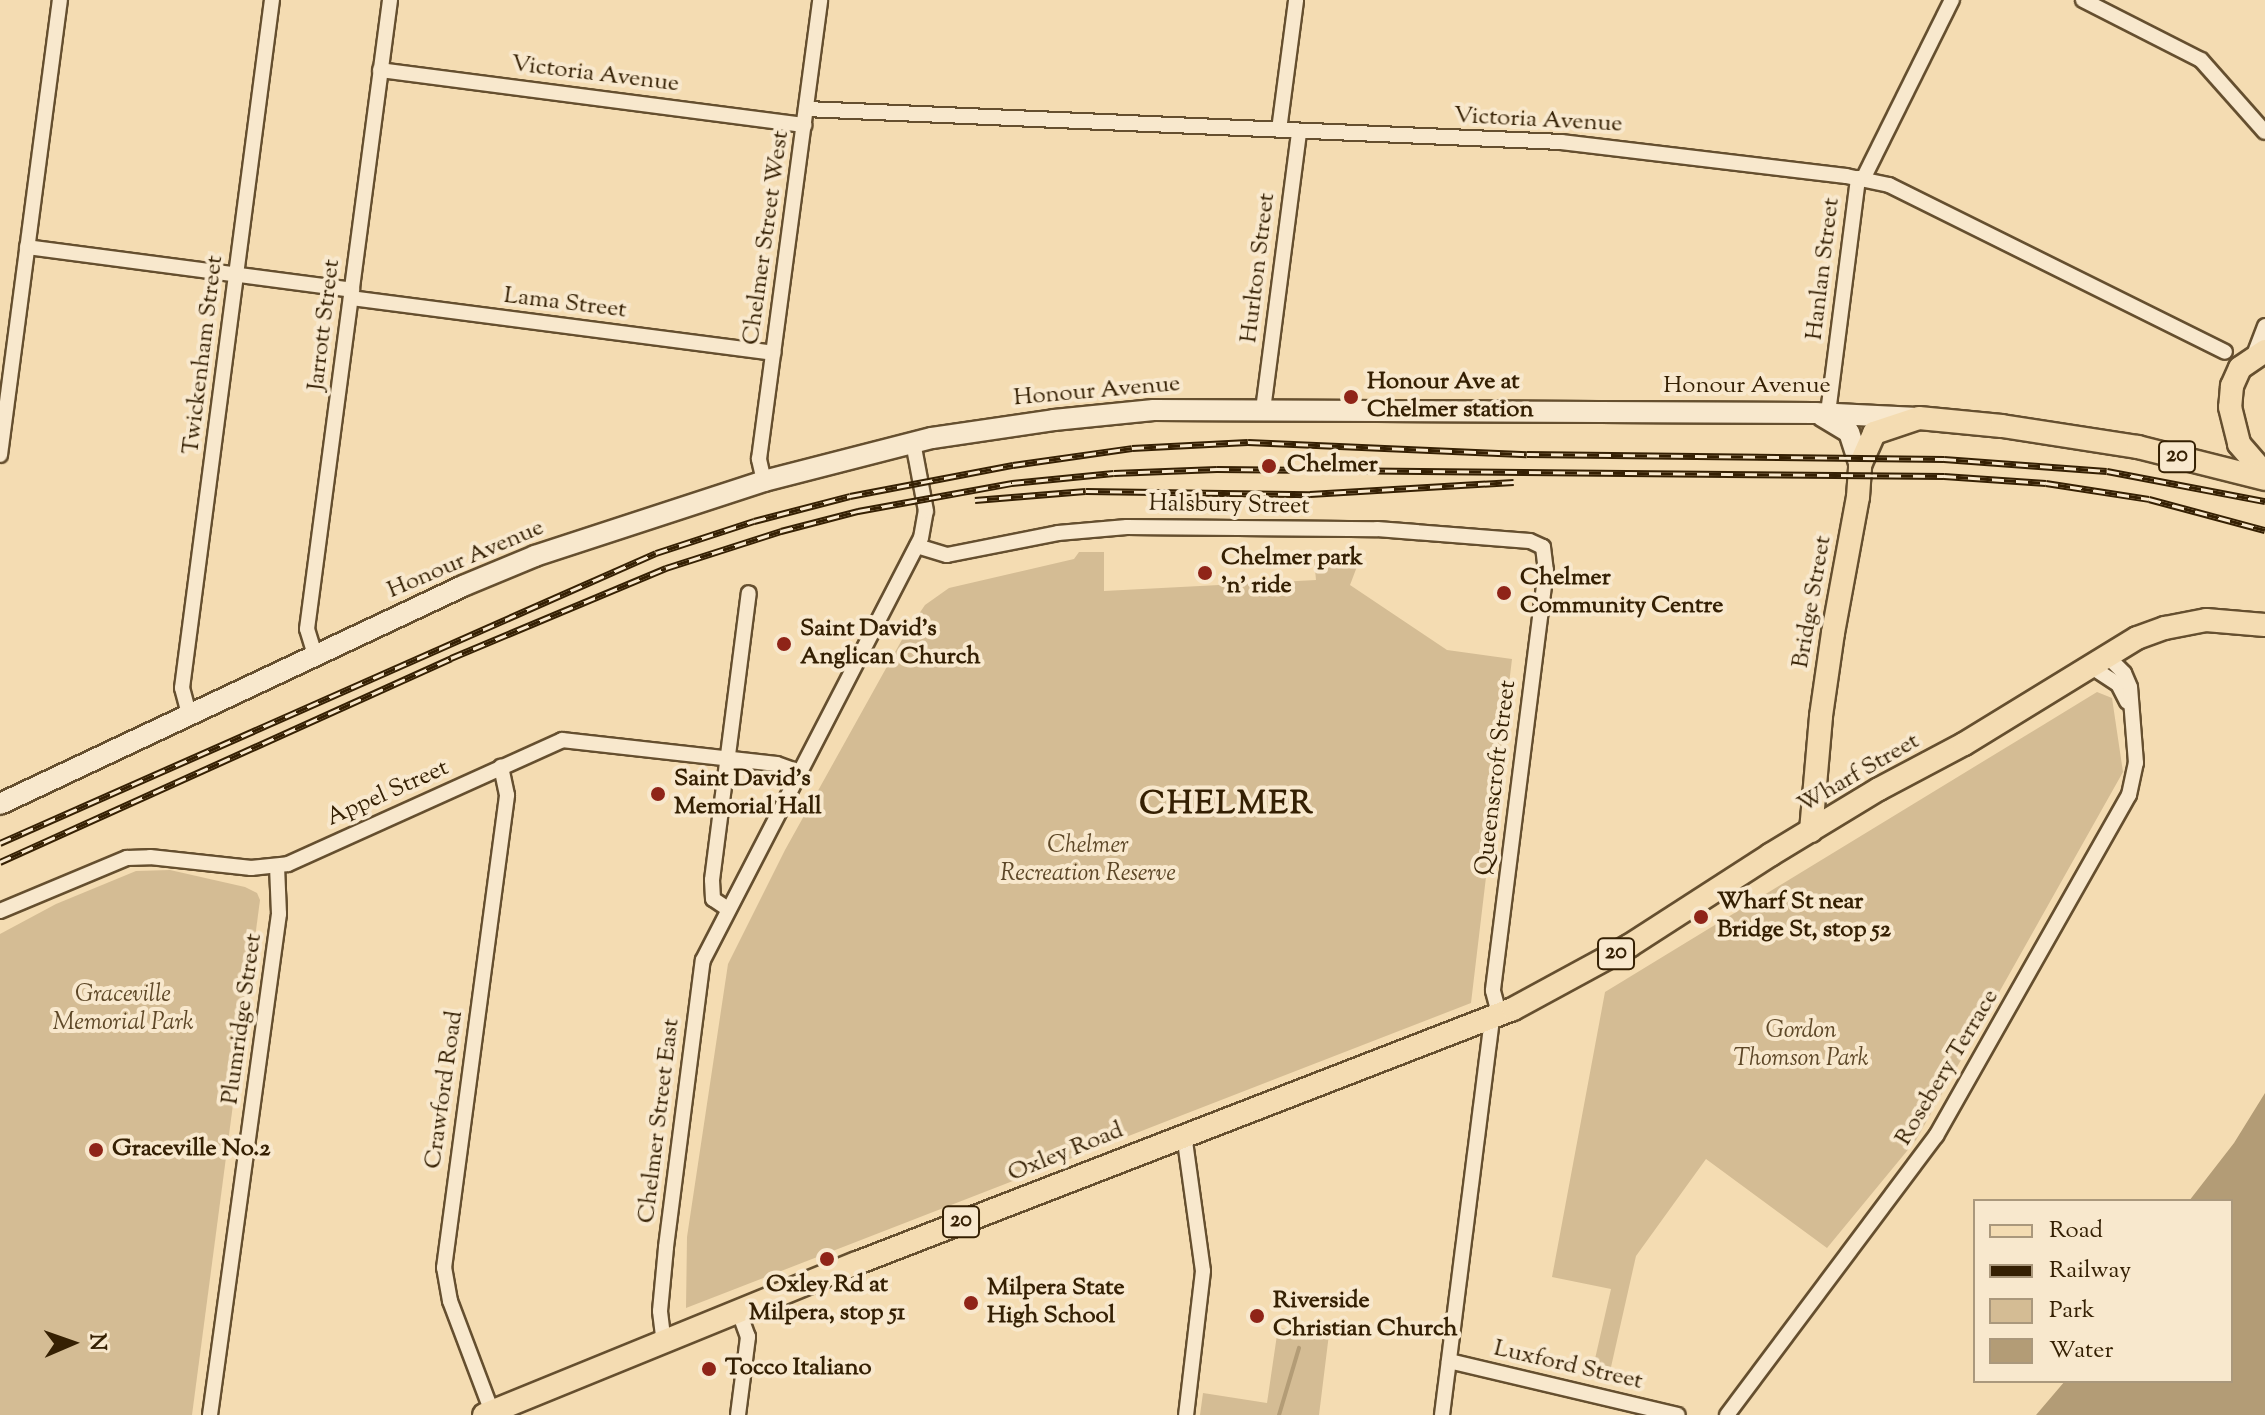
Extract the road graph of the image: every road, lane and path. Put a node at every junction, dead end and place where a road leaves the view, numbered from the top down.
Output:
1 (60, 0) edge
2 (272, 0) edge
3 (390, 0) edge
4 (820, 0) edge
5 (1296, 0) edge
6 (1952, 0) edge
7 (2083, 0) edge
8 (380, 70) junction
9 (806, 109) junction
10 (804, 125) junction
11 (1279, 130) junction
12 (1299, 131) junction
13 (2265, 132) edge
14 (1861, 179) junction
15 (27, 247) junction
16 (236, 275) junction
17 (351, 294) junction
18 (2265, 326) edge
19 (2225, 352) dead end
20 (773, 353) junction
21 (2260, 353) edge
22 (1263, 410) junction
23 (1821, 413) junction
24 (1919, 418) junction
25 (913, 442) junction
26 (0, 455) edge
27 (1860, 465) junction
28 (2265, 476) edge
29 (764, 481) junction
30 (917, 546) junction
31 (1543, 547) joint
32 (749, 593) dead end
33 (2265, 625) edge
34 (315, 655) junction
35 (2101, 663) junction
36 (189, 714) junction
37 (728, 759) junction
38 (501, 767) junction
39 (799, 772) junction
40 (0, 804) edge
41 (1811, 831) junction
42 (277, 867) junction
43 (728, 909) junction
44 (0, 911) edge
45 (1495, 1016) junction
46 (1184, 1134) junction
47 (739, 1312) junction
48 (664, 1344) junction
49 (1449, 1361) junction
50 (497, 1412) edge
51 (210, 1415) edge
52 (738, 1415) edge
53 (1186, 1415) edge
54 (1442, 1415) edge
55 (1678, 1415) edge
56 (1727, 1415) edge

1 - 15 street
2 - 16 street, Twickenham Street
3 - 8 street, Jarrott Street
4 - 9 street, Chelmer Street West
5 - 11 street
6 - 14 street, Hanlan Street
7 - 13 street
8 - 10 street, Victoria Avenue
8 - 17 street, Jarrott Street
9 - 10 street, Chelmer Street West
9 - 11 street, Victoria Avenue
10 - 20 street, Chelmer Street West
11 - 12 street, Victoria Avenue
12 - 14 street, Victoria Avenue
12 - 22 street, Hurlton Street
14 - 19 street, Victoria Avenue
14 - 23 street, Hanlan Street
15 - 16 street, Lama Street
15 - 26 street
16 - 17 street, Lama Street
16 - 36 street, Twickenham Street
17 - 20 street, Lama Street
17 - 34 street, Jarrott Street
18 - 21 street
20 - 29 street, Chelmer Street West
21 - 28 main road, 20
22 - 23 main road, Honour Avenue
22 - 25 main road, Honour Avenue
23 - 24 main road, Honour Avenue
23 - 27 main road
24 - 27 main road, Bridge Street / 20
24 - 28 main road, Honour Avenue / 20
25 - 29 main road, Honour Avenue
25 - 30 street, Chelmer Street East
27 - 41 main road, Bridge Street / 20
29 - 34 main road, Honour Avenue
30 - 31 street, Halsbury Street
30 - 39 street, Chelmer Street East
31 - 45 street, Queenscroft Street
32 - 37 street
33 - 35 main road, Wharf Street / 20
34 - 36 main road, Honour Avenue
35 - 41 main road, Wharf Street / 20
35 - 56 street, Rosebery Terrace
36 - 40 main road, Honour Avenue
37 - 38 street, Appel Street
37 - 39 street, Appel Street
37 - 43 street
38 - 42 street, Appel Street
38 - 50 street, Crawford Road
39 - 43 street, Chelmer Street East
41 - 45 main road, Wharf Street / 20
42 - 44 street, Appel Street
42 - 51 street, Plumridge Street
43 - 48 street, Chelmer Street East
45 - 46 main road, Oxley Road / 20
45 - 49 street, Queenscroft Street
46 - 47 main road, Oxley Road / 20
46 - 53 street
47 - 48 main road, Oxley Road / 20
47 - 52 street
48 - 50 main road, Oxley Road / 20
49 - 54 street, Queenscroft Street
49 - 55 street, Luxford Street

